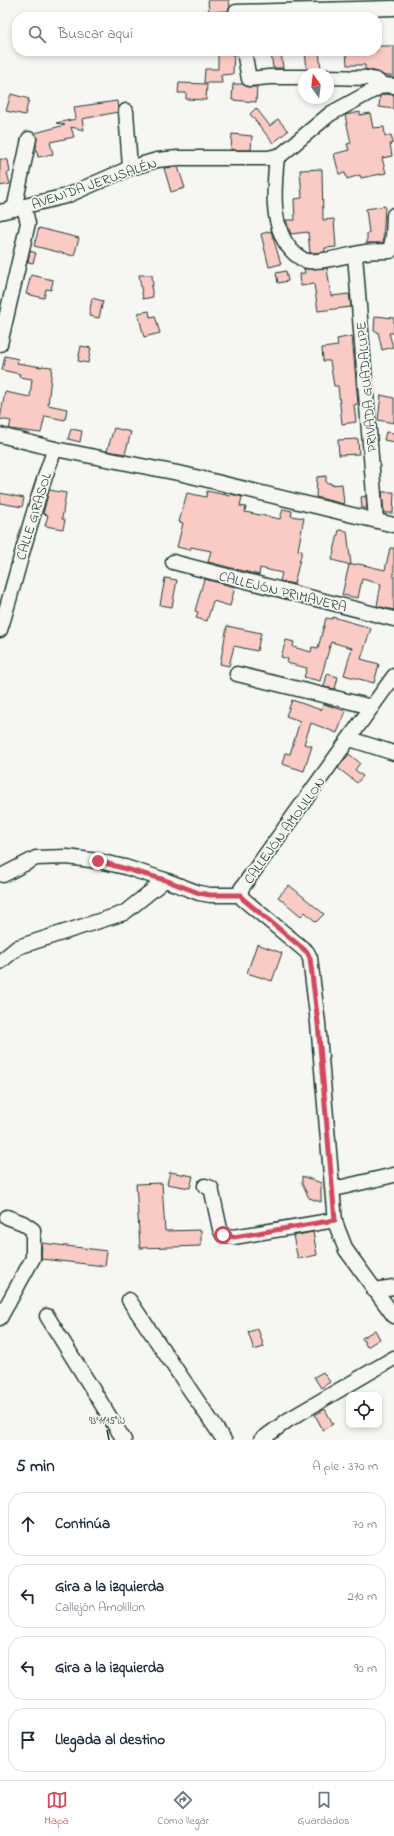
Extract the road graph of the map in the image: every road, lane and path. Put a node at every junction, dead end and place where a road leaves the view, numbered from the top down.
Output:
1 (394, 8) edge
2 (236, 10) edge
3 (245, 56) edge
4 (298, 77) edge
5 (334, 78) edge
6 (388, 85) edge
7 (126, 111) dead end
8 (29, 139) dead end
9 (277, 156) junction
10 (130, 168) junction
11 (19, 208) junction
12 (0, 212) edge
13 (394, 215) edge
14 (355, 255) junction
15 (0, 344) edge
16 (0, 435) edge
17 (55, 449) junction
18 (376, 520) junction
19 (394, 525) edge
20 (173, 562) dead end
21 (394, 619) edge
22 (0, 630) edge
23 (237, 674) dead end
24 (394, 676) edge
25 (372, 707) junction
26 (350, 739) junction
27 (394, 753) edge
28 (3, 875) dead end
29 (165, 880) junction
30 (241, 895) junction
31 (0, 962) edge
32 (394, 1175) edge
33 (205, 1186) dead end
34 (334, 1188) junction
35 (6, 1217) dead end
36 (335, 1220) junction
37 (394, 1287) edge
38 (374, 1290) junction
39 (129, 1300) dead end
40 (47, 1316) dead end
41 (394, 1316) edge
42 (0, 1318) edge
43 (394, 1358) edge
44 (124, 1440) edge
45 (224, 1440) edge
46 (261, 1440) edge

1 - 2 street
3 - 4 street
5 - 6 street
6 - 9 street
7 - 10 street
8 - 11 street
9 - 10 street, AVENIDA JERUSALÉN
9 - 14 street
10 - 11 street, AVENIDA JERUSALÉN
11 - 12 street, AVENIDA JERUSALÉN
11 - 15 street
13 - 14 street
14 - 18 street, PRIVADA GUADALUPE
16 - 17 street
17 - 18 street
17 - 22 street, CALLE GIRASOL
18 - 19 street
20 - 21 street, CALLEJÓN PRIMAVERA
23 - 25 street
24 - 25 street, CALLEJÓN AMOLILLON
25 - 26 street, CALLEJÓN AMOLILLON
26 - 27 street
26 - 30 street, CALLEJÓN AMOLILLON
28 - 29 street
29 - 30 street
29 - 31 street
30 - 34 street, CALLEJÓN AMOLILLON
32 - 34 street
33 - 36 street
34 - 36 street, CALLEJÓN AMOLILLON
35 - 42 street
36 - 38 street, CALLEJÓN AMOLILLON
37 - 38 street
38 - 41 street, CALLEJÓN AMOLILLON
39 - 45 street
40 - 44 street
43 - 46 street

